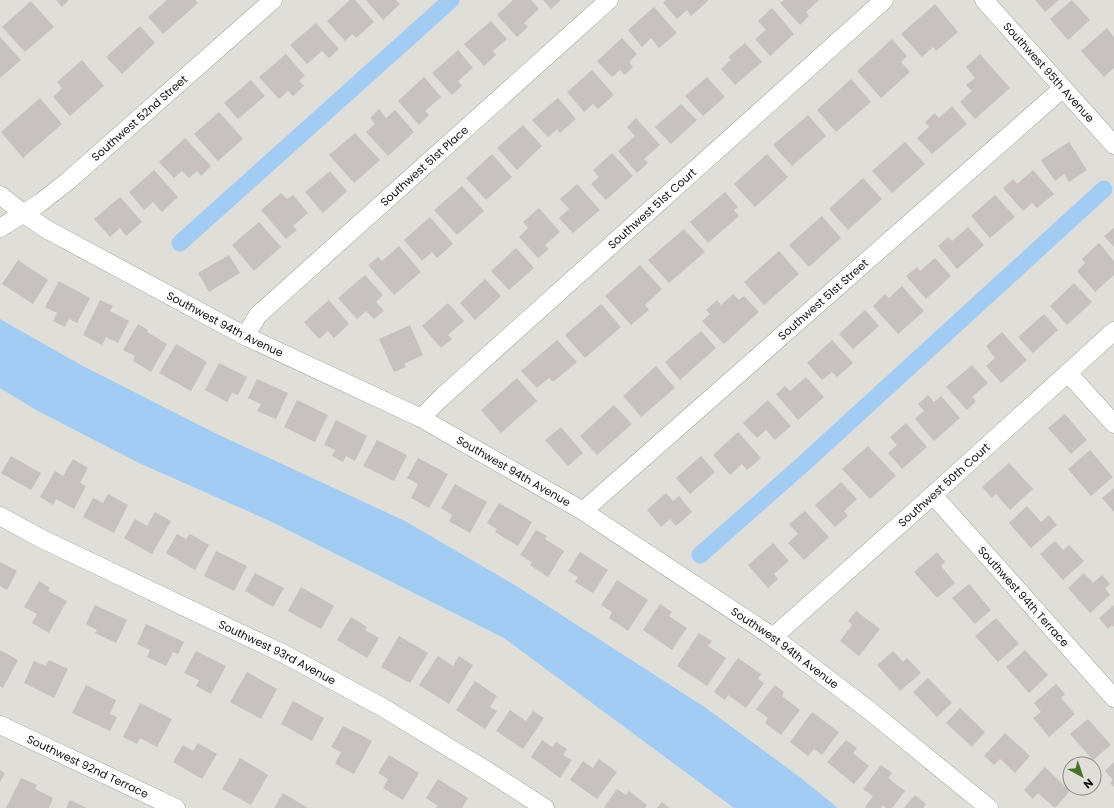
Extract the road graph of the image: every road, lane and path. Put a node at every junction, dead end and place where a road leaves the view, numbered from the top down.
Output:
1 (273, 0) edge
2 (609, 0) edge
3 (884, 0) edge
4 (984, 0) edge
5 (1063, 88) junction
6 (1114, 145) edge
7 (0, 195) edge
8 (24, 214) junction
9 (0, 228) edge
10 (1114, 331) edge
11 (245, 336) junction
12 (1068, 373) junction
13 (421, 418) junction
14 (1114, 424) edge
15 (933, 495) junction
16 (583, 511) junction
17 (0, 516) edge
18 (773, 637) junction
19 (1114, 698) edge
20 (0, 725) edge
21 (176, 808) edge
22 (545, 808) edge
23 (989, 808) edge

1 - 8 street, Southwest 52nd Street
2 - 11 street, Southwest 51st Place
3 - 13 street, Southwest 51st Court
4 - 5 street, Southwest 95th Avenue
5 - 6 street, Southwest 95th Avenue
5 - 16 street, Southwest 51st Street
7 - 8 street, Southwest 94th Avenue
8 - 9 street, Southwest 52nd Street
8 - 11 street, Southwest 94th Avenue
10 - 12 street, Southwest 50th Court
11 - 13 street, Southwest 94th Avenue
12 - 14 street
12 - 15 street, Southwest 50th Court
13 - 16 street, Southwest 94th Avenue
15 - 18 street, Southwest 50th Court
15 - 19 street, Southwest 94th Terrace
16 - 18 street, Southwest 94th Avenue
17 - 22 street, Southwest 93rd Avenue
18 - 23 street, Southwest 94th Avenue
20 - 21 street, Southwest 92nd Terrace

